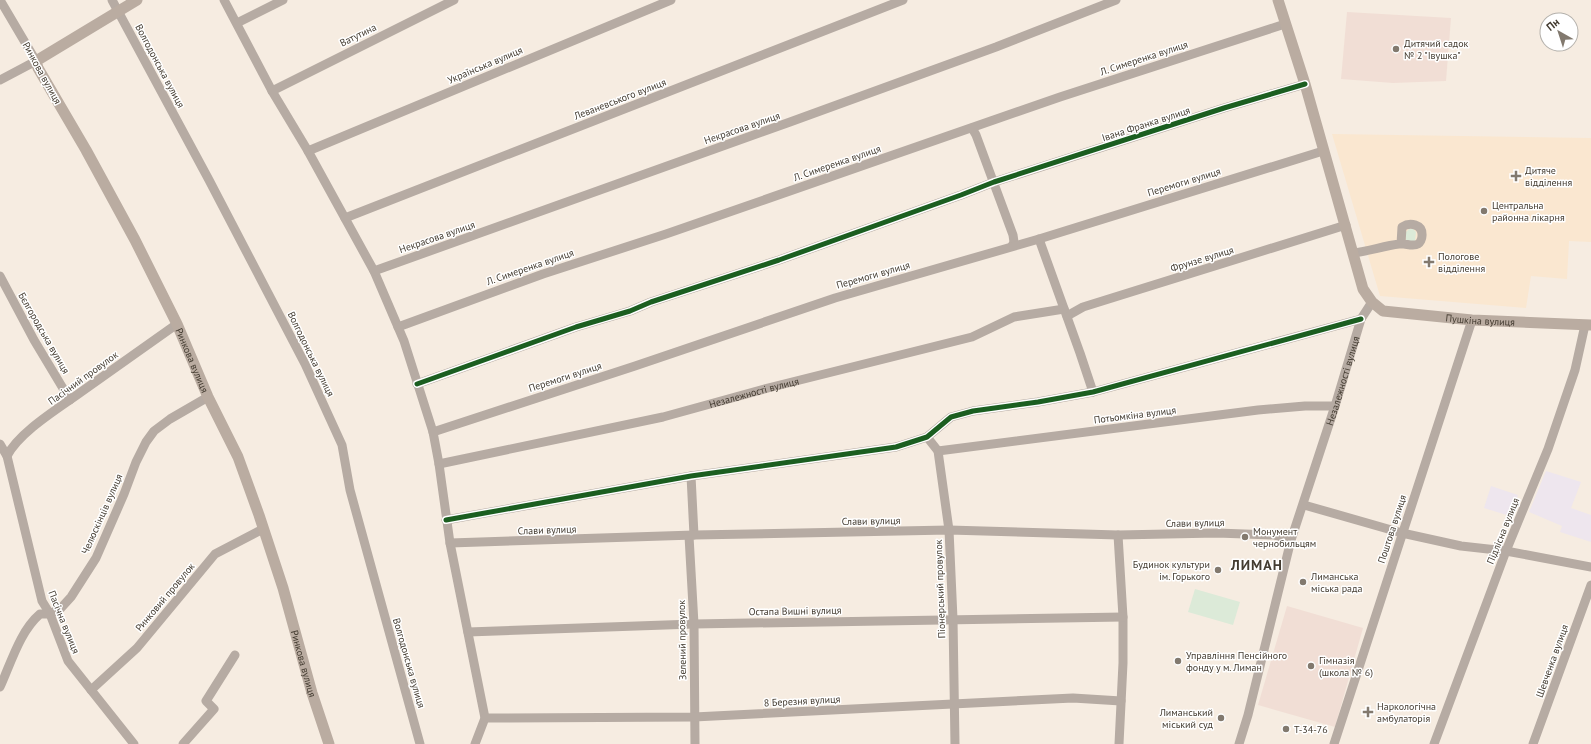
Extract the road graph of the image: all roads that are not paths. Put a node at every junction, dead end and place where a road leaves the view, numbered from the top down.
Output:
1 (0, 0) edge
2 (112, 0) edge
3 (137, 0) edge
4 (224, 0) edge
5 (283, 0) edge
6 (454, 0) edge
7 (672, 0) edge
8 (902, 0) edge
9 (1116, 0) edge
10 (1278, 0) edge
11 (119, 11) junction
12 (237, 23) junction
13 (1285, 24) junction
14 (36, 61) junction
15 (0, 80) edge
16 (1305, 84) junction
17 (272, 91) junction
18 (972, 128) junction
19 (308, 151) junction
20 (1323, 151) junction
21 (994, 182) junction
22 (344, 218) junction
23 (1346, 225) junction
24 (1039, 239) junction
25 (1401, 244) dead end
26 (1012, 246) junction
27 (1353, 253) junction
28 (374, 271) junction
29 (0, 276) edge
30 (1372, 302) junction
31 (1065, 312) junction
32 (1361, 319) junction
33 (1472, 320) junction
34 (177, 324) junction
35 (1588, 325) edge
36 (398, 327) junction
37 (417, 384) junction
38 (1093, 392) junction
39 (208, 397) junction
40 (70, 400) junction
41 (1335, 406) junction
42 (433, 432) junction
43 (927, 437) junction
44 (0, 444) edge
45 (938, 452) junction
46 (7, 456) junction
47 (439, 464) junction
48 (691, 476) junction
49 (1304, 505) junction
50 (446, 520) junction
51 (263, 529) junction
52 (949, 530) junction
53 (1402, 533) junction
54 (1118, 535) junction
55 (692, 536) junction
56 (1291, 540) junction
57 (450, 543) junction
58 (1506, 551) junction
59 (1591, 567) edge
60 (1591, 585) edge
61 (50, 614) junction
62 (1122, 617) junction
63 (953, 619) junction
64 (694, 624) junction
65 (468, 632) junction
66 (235, 655) dead end
67 (0, 687) edge
68 (90, 690) junction
69 (694, 695) junction
70 (1121, 701) junction
71 (954, 704) junction
72 (715, 716) junction
73 (671, 717) junction
74 (694, 717) junction
75 (485, 718) junction
76 (695, 741) edge
77 (134, 744) edge
78 (183, 744) edge
79 (329, 744) edge
80 (420, 744) edge
81 (475, 744) edge
82 (955, 744) edge
83 (1119, 744) edge
84 (1239, 744) edge
85 (1334, 744) edge
86 (1434, 744) edge
87 (1533, 744) edge

1 - 14 street, Ринкова вулиця
2 - 11 street, Волгодонська вулиця
3 - 11 main road
4 - 12 street
5 - 12 street
6 - 17 street, Ватутина
7 - 19 street, Українська вулиця
8 - 22 street, Леваневського вулиця
9 - 28 street, Некрасова вулиця
10 - 13 main road
11 - 14 main road
11 - 80 street, Волгодонська вулиця
12 - 17 street
13 - 16 main road
13 - 18 street, Л. Симеренка вулиця
14 - 15 street
14 - 34 main road, Ринкова вулиця
16 - 20 main road
16 - 21 street, Івана Франка вулиця
17 - 19 street
18 - 21 street
18 - 36 street, Л. Симеренка вулиця
19 - 22 street
20 - 23 main road
20 - 24 street, Перемоги вулиця
21 - 26 street
21 - 37 street, Івана Франка вулиця
22 - 28 street
23 - 27 main road
23 - 31 street, Фрунзе вулиця
24 - 26 street, Перемоги вулиця
24 - 31 street
25 - 27 street
26 - 42 street, Перемоги вулиця
27 - 30 main road
28 - 36 street
29 - 40 street, Бєлгородська вулиця
30 - 32 street, Незалежності вулиця
30 - 33 main road, Пушкіна вулиця
31 - 38 street
31 - 47 street, Незалежності вулиця
32 - 38 street
32 - 41 street, Незалежності вулиця
33 - 35 main road, Пушкіна вулиця
33 - 53 street, Поштова вулиця
34 - 39 main road, Ринкова вулиця
34 - 40 street, Пасічний провулок
35 - 58 street, Підлісна вулиця
36 - 37 street
37 - 42 street
38 - 43 street
39 - 51 main road, Ринкова вулиця
39 - 61 street, Челюскінців вулиця
40 - 46 street, Пасічний провулок
41 - 45 street, Потьомкіна вулиця
41 - 49 street, Незалежності вулиця
42 - 47 street
43 - 45 street, Піонерський провулок
43 - 48 street
44 - 46 street, Пасічна вулиця
45 - 52 street, Піонерський провулок
46 - 61 street, Пасічна вулиця
47 - 50 street
48 - 50 street
48 - 55 street, Зелений провулок
49 - 53 street
49 - 56 street, Незалежності вулиця
50 - 57 street
51 - 68 street, Ринковий провулок
51 - 79 main road, Ринкова вулиця
52 - 54 street, Слави вулиця
52 - 55 street, Слави вулиця
52 - 63 street, Піонерський провулок
53 - 58 street
53 - 85 street, Поштова вулиця
54 - 56 street, Слави вулиця
54 - 62 street
55 - 57 street, Слави вулиця
55 - 64 street, Зелений провулок
56 - 84 street, Незалежності вулиця
57 - 65 street
58 - 59 street
58 - 86 street, Підлісна вулиця
60 - 87 street, Шевченка вулиця
61 - 67 street, Челюскінців вулиця
61 - 68 street, Пасічна вулиця
62 - 63 street, Остапа Вишні вулиця
62 - 70 street
63 - 64 street, Остапа Вишні вулиця
63 - 71 street, Піонерський провулок
64 - 65 street, Остапа Вишні вулиця
64 - 69 street, Зелений провулок
65 - 75 street
66 - 78 street
68 - 77 street, Пасічна вулиця
69 - 72 street
69 - 74 street, Зелений провулок
70 - 71 street, 8 Березня вулиця
70 - 83 street
71 - 72 street, 8 Березня вулиця
71 - 82 street, Піонерський провулок
72 - 74 street, 8 Березня вулиця
73 - 74 street, 8 Березня вулиця
73 - 75 street, 8 Березня вулиця
73 - 76 street
74 - 76 street, Зелений провулок
75 - 81 street

